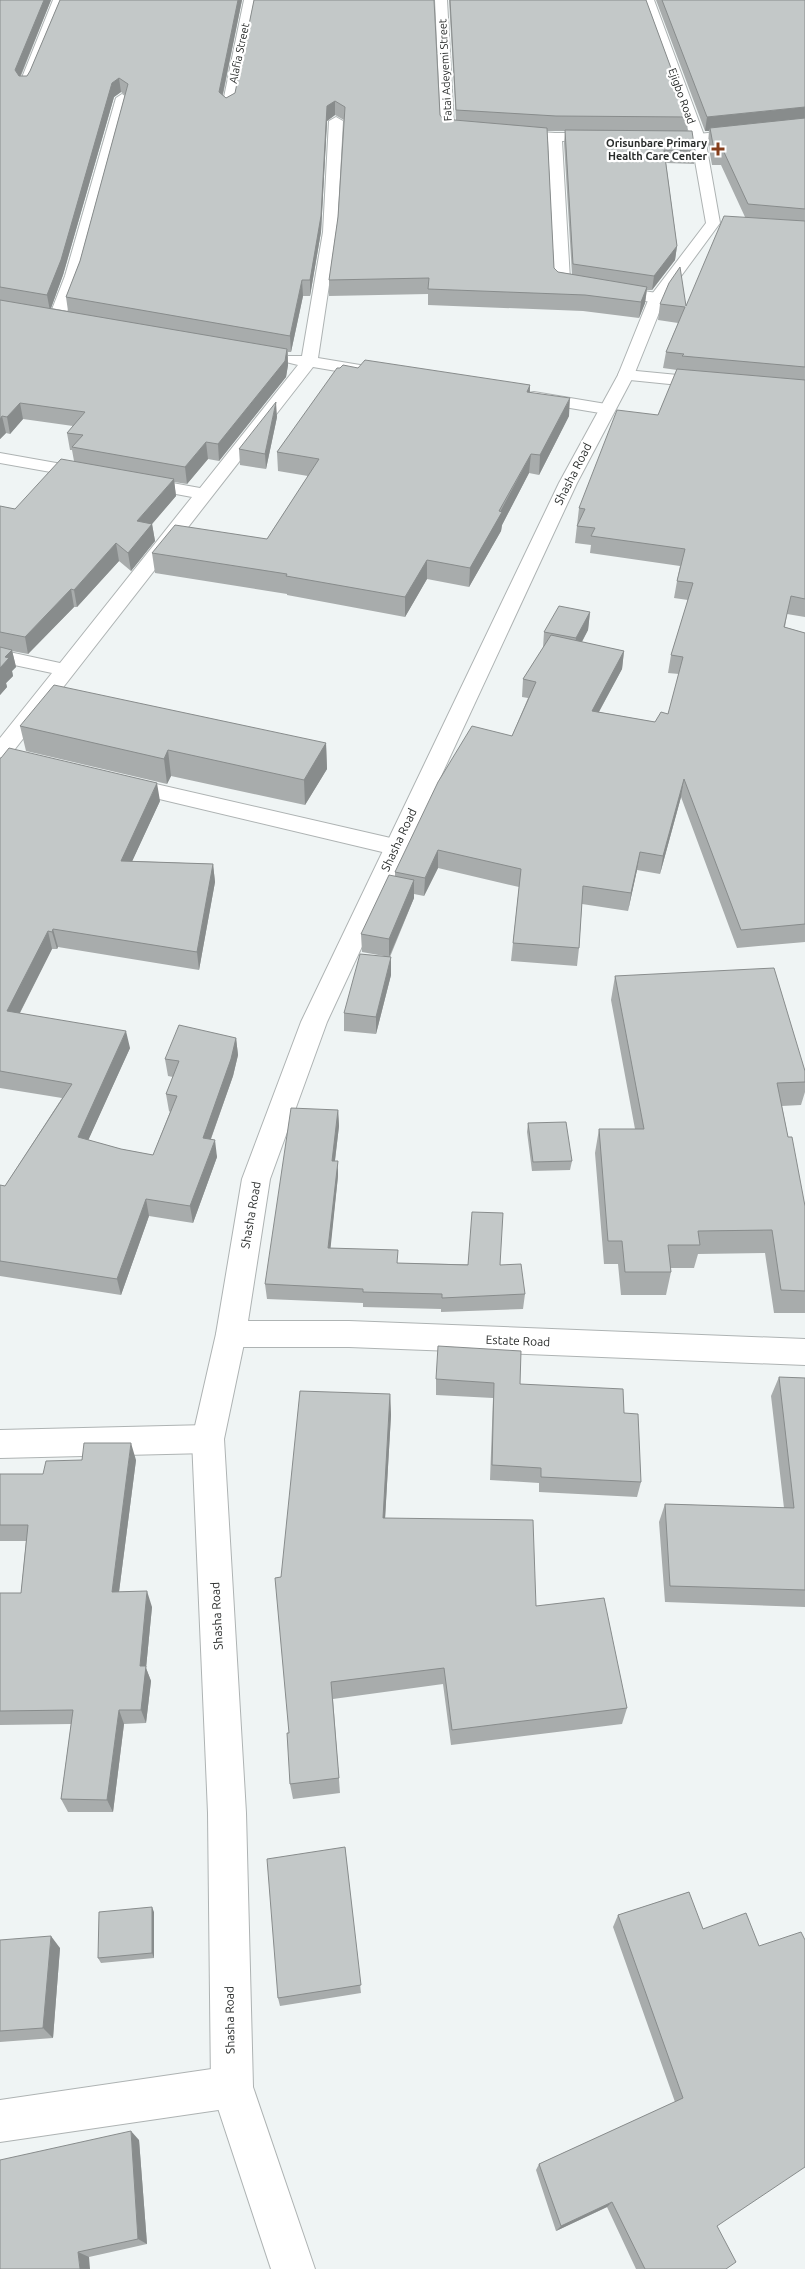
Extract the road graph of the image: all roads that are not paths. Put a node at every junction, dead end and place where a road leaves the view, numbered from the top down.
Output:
1 (59, 0) edge
2 (250, 0) edge
3 (441, 0) edge
4 (648, 0) edge
5 (25, 85) edge
6 (122, 98) edge
7 (228, 106) edge
8 (336, 121) edge
9 (805, 127) edge
10 (555, 137) junction
11 (612, 138) edge
12 (650, 138) edge
13 (698, 138) junction
14 (723, 224) joint
15 (656, 298) junction
16 (38, 314) edge
17 (57, 317) junction
18 (76, 320) edge
19 (280, 356) edge
20 (309, 362) junction
21 (395, 375) edge
22 (626, 375) junction
23 (729, 384) edge
24 (520, 395) edge
25 (606, 409) junction
26 (0, 458) edge
27 (107, 477) edge
28 (126, 480) edge
29 (204, 494) junction
30 (0, 656) edge
31 (66, 670) junction
32 (6, 755) edge
33 (96, 777) edge
34 (395, 847) junction
35 (230, 1334) junction
36 (805, 1352) edge
37 (208, 1439) junction
38 (0, 1444) edge
39 (232, 2087) junction
40 (0, 2121) edge
41 (293, 2269) edge

1 - 5 street
2 - 7 street, Alafia Street
3 - 10 street, Fatai Adeyemi Street
4 - 13 street, Ejigbo Road
6 - 17 street
8 - 20 street
9 - 13 street
10 - 11 street, Fatai Adeyemi Street
10 - 15 street
12 - 13 street
13 - 14 street, Ejigbo Road
14 - 15 street, Shasha Road
15 - 22 street, Shasha Road
16 - 17 street
17 - 18 street
19 - 20 street
20 - 21 street
20 - 29 street
22 - 23 street
22 - 25 street, Shasha Road
24 - 25 street
25 - 34 street, Shasha Road
26 - 27 street
28 - 29 street
29 - 31 street
30 - 31 street
31 - 32 street
33 - 34 street
34 - 35 street, Shasha Road
35 - 36 street, Estate Road
35 - 37 street, Shasha Road
37 - 38 street
37 - 39 street, Shasha Road
39 - 40 street
39 - 41 street, Shasha Road

